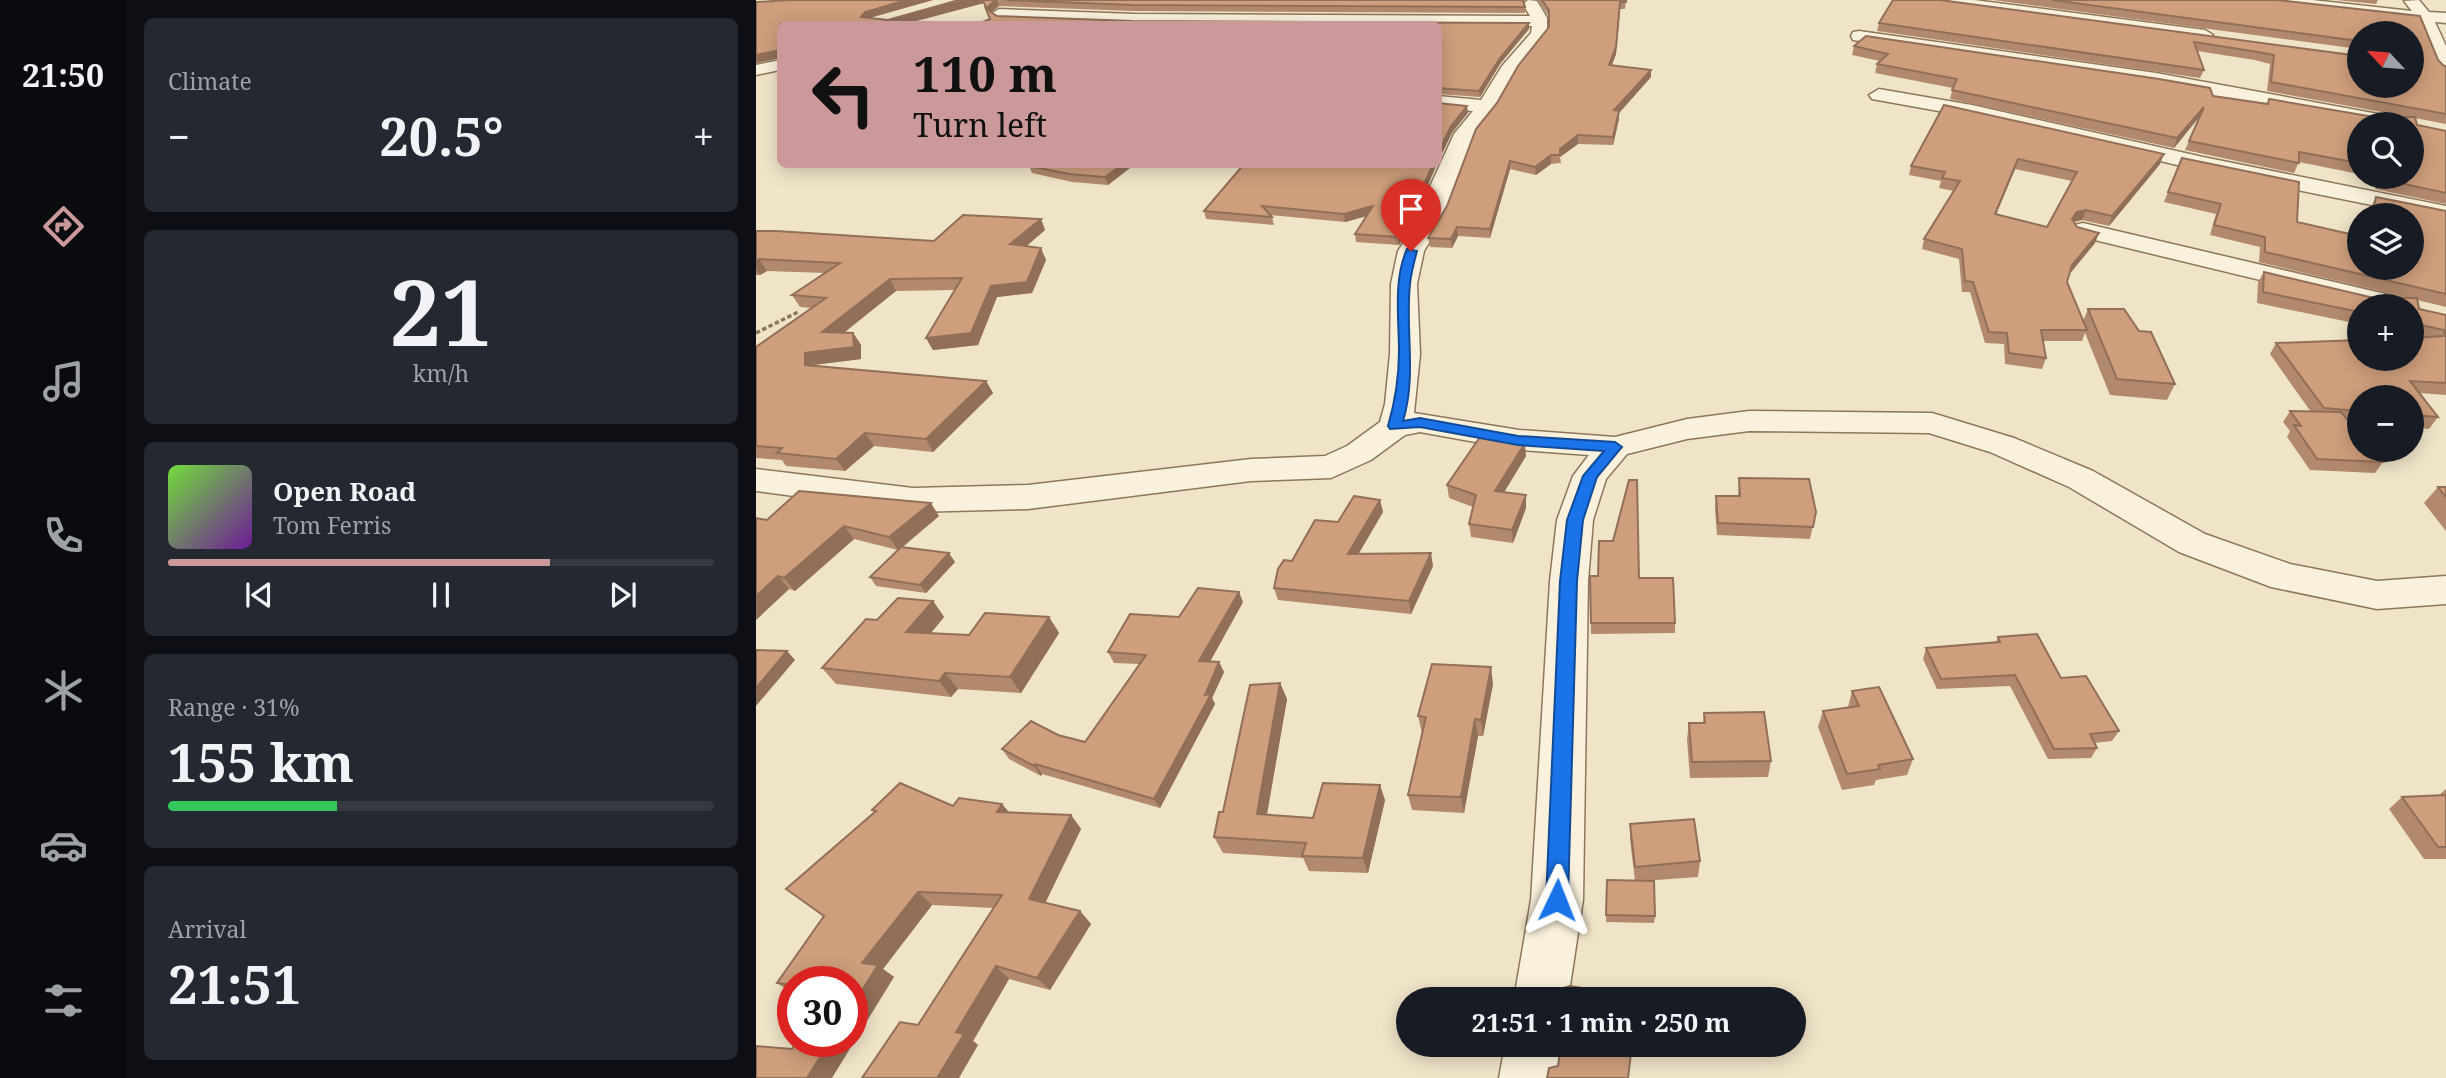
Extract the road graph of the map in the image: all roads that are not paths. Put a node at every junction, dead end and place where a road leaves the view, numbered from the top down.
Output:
1 (792, 0) edge
2 (1528, 0) edge
3 (1938, 0) edge
4 (2274, 0) edge
5 (2411, 0) edge
6 (756, 2) edge
7 (999, 14) edge
8 (2425, 15) junction
9 (2446, 18) edge
10 (1539, 22) junction
11 (1859, 36) dead end
12 (2225, 38) edge
13 (2424, 65) edge
14 (777, 66) edge
15 (2445, 68) edge
16 (756, 70) edge
17 (1879, 96) dead end
18 (1442, 102) edge
19 (1487, 107) junction
20 (2347, 114) edge
21 (2446, 213) edge
22 (2083, 230) edge
23 (2350, 294) edge
24 (1395, 426) junction
25 (1615, 447) junction
26 (756, 480) edge
27 (2446, 590) edge
28 (1543, 987) edge
29 (1531, 1057) edge
30 (1528, 1078) edge

1 - 6 street
2 - 10 street
3 - 12 street
4 - 8 street
5 - 8 street
7 - 10 street
8 - 9 street
8 - 15 street
10 - 19 street
11 - 20 street
13 - 15 street
14 - 16 street
17 - 21 street
18 - 19 street
19 - 24 street
22 - 23 street
24 - 25 street
24 - 26 street
25 - 27 street
25 - 28 street
29 - 30 street

